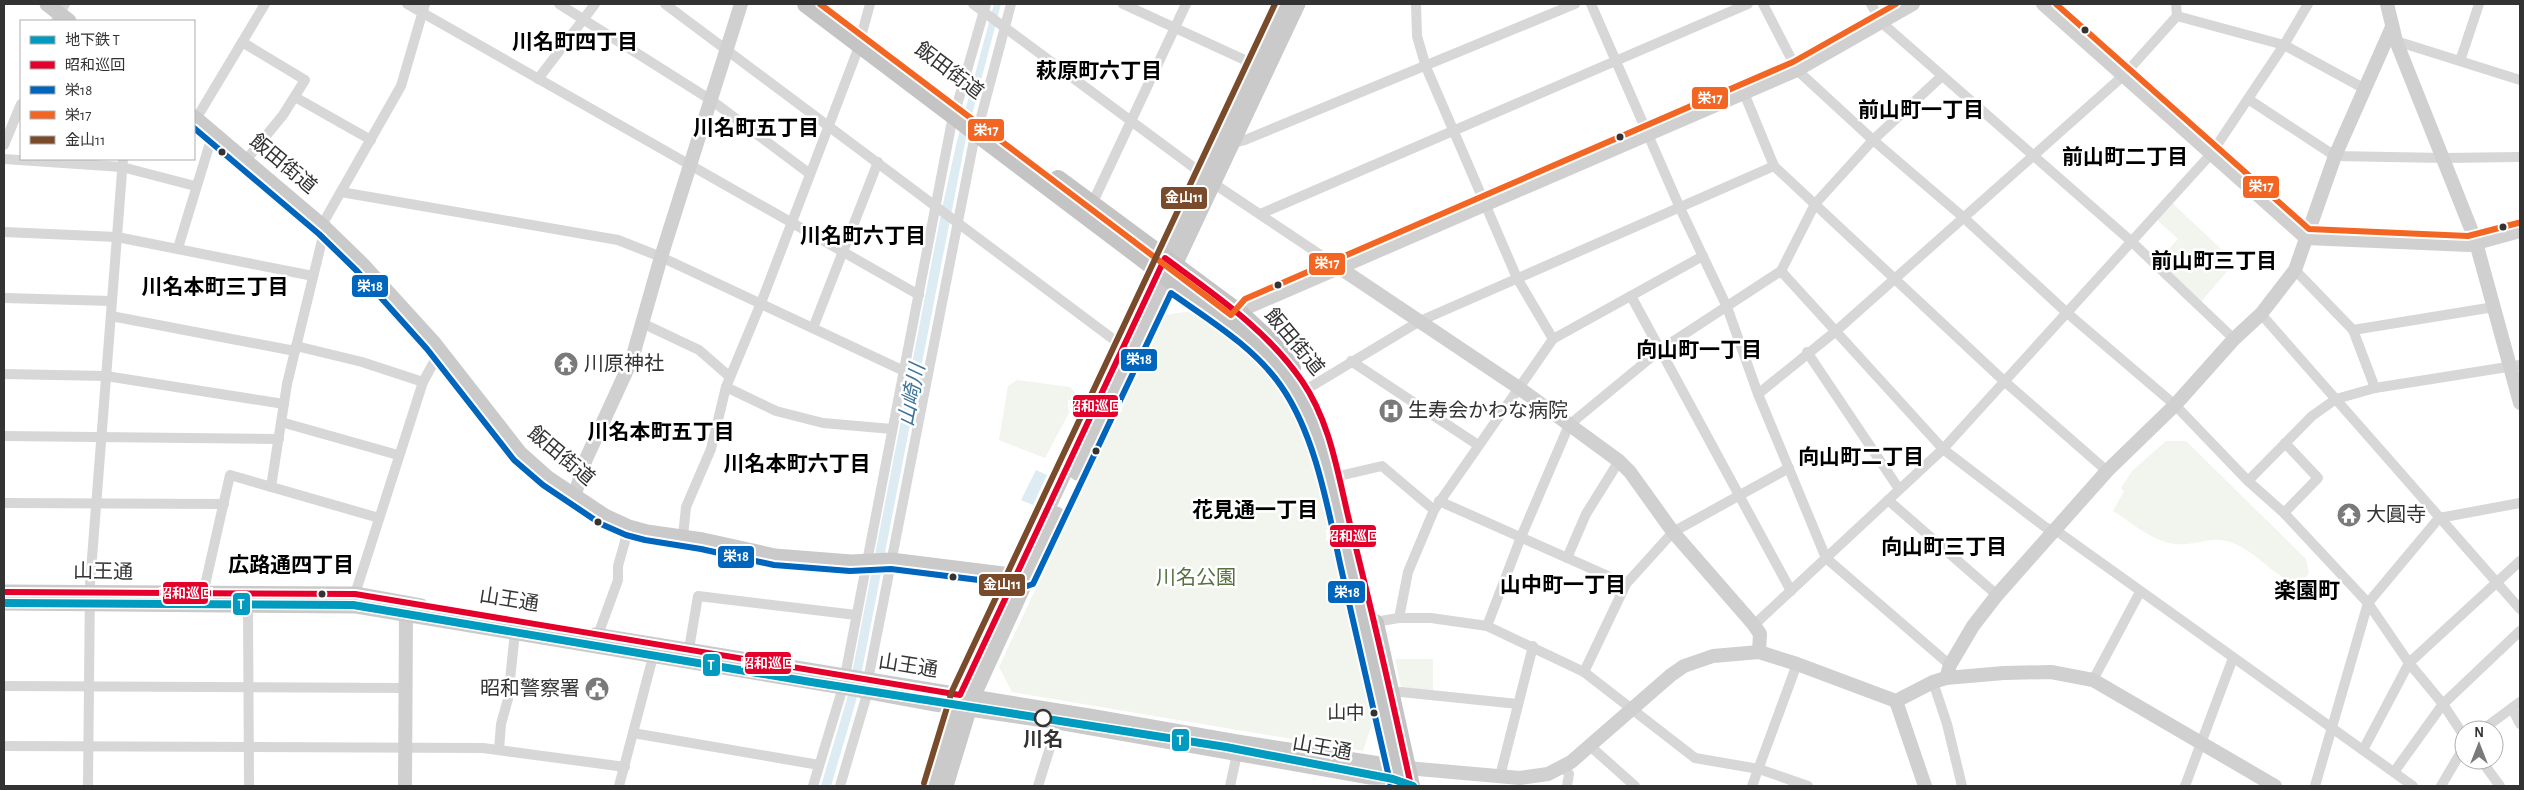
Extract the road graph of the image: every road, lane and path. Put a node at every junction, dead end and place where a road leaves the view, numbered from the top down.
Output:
1 (47, 4) edge
2 (265, 4) edge
3 (407, 4) edge
4 (559, 4) edge
5 (595, 4) edge
6 (665, 4) edge
7 (740, 4) edge
8 (806, 4) edge
9 (824, 4) edge
10 (870, 4) edge
11 (973, 4) edge
12 (1010, 4) edge
13 (1123, 4) edge
14 (1186, 4) edge
15 (1285, 4) edge
16 (1298, 4) edge
17 (1416, 4) edge
18 (1575, 4) edge
19 (1592, 4) edge
20 (1748, 4) edge
21 (1763, 4) edge
22 (1871, 4) edge
23 (1913, 4) edge
24 (2043, 4) edge
25 (2176, 4) edge
26 (2308, 4) edge
27 (2387, 4) edge
28 (2479, 4) edge
29 (985, 8) edge
30 (423, 9) edge
31 (62, 15) edge
32 (2177, 16) junction
33 (584, 18) junction
34 (1881, 22) junction
35 (1004, 26) junction
36 (2392, 27) junction
37 (1175, 28) junction
38 (861, 38) junction
39 (2396, 41) junction
40 (242, 42) junction
41 (2284, 45) junction
42 (726, 50) junction
43 (1616, 60) junction
44 (2460, 61) junction
45 (1426, 67) junction
46 (1262, 68) junction
47 (1797, 70) junction
48 (1942, 76) junction
49 (2123, 76) junction
50 (538, 79) junction
51 (2520, 80) edge
52 (2365, 89) junction
53 (1744, 93) junction
54 (295, 97) junction
55 (2248, 99) junction
56 (711, 100) junction
57 (20, 106) edge
58 (957, 110) junction
59 (195, 118) edge
60 (1132, 122) junction
61 (977, 125) junction
62 (829, 126) junction
63 (1454, 130) junction
64 (213, 133) junction
65 (1649, 134) junction
66 (371, 140) junction
67 (1873, 140) junction
68 (1234, 143) junction
69 (4, 145) edge
70 (2211, 154) junction
71 (2032, 156) junction
72 (2335, 156) junction
73 (2520, 157) edge
74 (2444, 158) junction
75 (4, 159) edge
76 (20, 160) edge
77 (34, 160) edge
78 (246, 160) junction
79 (878, 162) junction
80 (123, 163) edge
81 (691, 166) junction
82 (1774, 166) junction
83 (810, 174) junction
84 (1208, 179) junction
85 (195, 186) junction
86 (341, 192) junction
87 (1092, 204) junction
88 (1486, 204) junction
89 (1815, 204) junction
90 (936, 206) junction
91 (1680, 208) junction
92 (1260, 214) junction
93 (1963, 217) junction
94 (958, 221) junction
95 (791, 223) junction
96 (324, 226) junction
97 (2520, 230) edge
98 (4, 232) edge
99 (117, 237) junction
100 (2306, 238) junction
101 (2132, 242) junction
102 (2476, 243) junction
103 (178, 248) junction
104 (842, 252) junction
105 (1703, 256) junction
106 (661, 257) junction
107 (1340, 268) junction
108 (1167, 269) junction
109 (2295, 270) junction
110 (1780, 271) junction
111 (313, 276) junction
112 (1518, 278) junction
113 (1893, 278) junction
114 (918, 295) junction
115 (1632, 296) junction
116 (4, 298) edge
117 (112, 301) junction
118 (761, 303) junction
119 (1727, 307) junction
120 (2494, 308) junction
121 (2066, 312) junction
122 (2261, 314) junction
123 (111, 316) junction
124 (1237, 321) junction
125 (1420, 321) junction
126 (644, 324) junction
127 (812, 328) junction
128 (2353, 330) junction
129 (1836, 331) junction
130 (1553, 339) junction
131 (2234, 339) junction
132 (296, 348) junction
133 (1124, 348) junction
134 (1660, 350) junction
135 (440, 351) junction
136 (1807, 352) junction
137 (1351, 361) junction
138 (2515, 366) edge
139 (904, 371) junction
140 (4, 374) edge
141 (106, 376) junction
142 (927, 377) junction
143 (2004, 381) junction
144 (423, 382) junction
145 (728, 382) junction
146 (1519, 388) junction
147 (2375, 388) junction
148 (1307, 389) junction
149 (1758, 394) junction
150 (2336, 399) junction
151 (284, 404) junction
152 (2520, 404) edge
153 (2175, 406) junction
154 (281, 422) junction
155 (1569, 425) junction
156 (892, 429) junction
157 (4, 436) edge
158 (101, 437) junction
159 (279, 439) junction
160 (2285, 443) junction
161 (1478, 445) junction
162 (1943, 449) junction
163 (398, 456) junction
164 (1619, 461) junction
165 (1789, 468) junction
166 (2107, 471) junction
167 (1340, 476) junction
168 (2248, 481) junction
169 (271, 487) junction
170 (1899, 489) junction
171 (1739, 496) junction
172 (574, 497) junction
173 (1888, 500) junction
174 (4, 503) edge
175 (96, 503) junction
176 (2520, 503) edge
177 (224, 504) junction
178 (1437, 506) junction
179 (2284, 513) junction
180 (379, 518) junction
181 (2439, 518) junction
182 (629, 527) junction
183 (2053, 530) junction
184 (1673, 532) junction
185 (683, 537) junction
186 (1520, 537) junction
187 (1567, 558) junction
188 (1826, 558) junction
189 (868, 560) junction
190 (890, 560) junction
191 (2520, 561) edge
192 (1022, 576) junction
193 (2497, 582) junction
194 (1626, 584) junction
195 (1791, 591) junction
196 (4, 592) edge
197 (2140, 592) junction
198 (203, 594) junction
199 (356, 594) junction
200 (1998, 595) junction
201 (89, 598) junction
202 (4, 603) edge
203 (2368, 603) junction
204 (248, 604) junction
205 (2520, 608) edge
206 (406, 614) junction
207 (856, 615) junction
208 (1399, 618) junction
209 (1374, 622) junction
210 (1754, 625) junction
211 (1487, 626) junction
212 (2520, 630) edge
213 (515, 632) junction
214 (598, 635) junction
215 (1533, 646) junction
216 (655, 649) junction
217 (689, 649) junction
218 (1759, 652) junction
219 (2233, 658) junction
220 (1797, 664) junction
221 (2409, 664) junction
222 (1584, 672) junction
223 (1943, 675) junction
224 (2093, 680) junction
225 (845, 681) junction
226 (867, 685) junction
227 (4, 686) edge
228 (250, 686) junction
229 (88, 687) junction
230 (405, 688) junction
231 (1391, 693) junction
232 (965, 702) junction
233 (1896, 702) junction
234 (1518, 704) junction
235 (2443, 704) junction
236 (2516, 705) edge
237 (1632, 708) junction
238 (2496, 720) edge
239 (2454, 721) edge
240 (1058, 722) junction
241 (2520, 724) edge
242 (2332, 729) junction
243 (633, 733) junction
244 (2200, 743) junction
245 (4, 746) edge
246 (88, 746) junction
247 (1590, 746) junction
248 (250, 747) junction
249 (405, 748) junction
250 (499, 750) junction
251 (2363, 750) junction
252 (1237, 754) junction
253 (819, 765) junction
254 (2454, 765) edge
255 (625, 767) junction
256 (1564, 767) junction
257 (1759, 769) junction
258 (2488, 770) edge
259 (2394, 772) junction
260 (1399, 774) edge
261 (1500, 776) junction
262 (88, 786) edge
263 (249, 786) edge
264 (405, 786) edge
265 (620, 786) edge
266 (813, 786) edge
267 (840, 786) edge
268 (932, 786) edge
269 (946, 786) edge
270 (1038, 786) edge
271 (1230, 786) edge
272 (1411, 786) edge
273 (1567, 786) edge
274 (1635, 786) edge
275 (1752, 786) edge
276 (1808, 786) edge
277 (1925, 786) edge
278 (1962, 786) edge
279 (2184, 786) edge
280 (2275, 786) edge
281 (2316, 786) edge
282 (2413, 786) edge
283 (2442, 786) edge
284 (2500, 786) edge

1 - 31 main road
2 - 40 street
3 - 30 street
4 - 33 street
5 - 33 street
6 - 42 street
7 - 42 street
8 - 38 highway, 飯田街道
9 - 38 highway, 飯田街道
10 - 38 street
11 - 29 street
12 - 35 street
13 - 37 street
14 - 37 street
15 - 46 main road
16 - 46 main road
17 - 45 street
18 - 45 street
19 - 43 street
20 - 43 street
21 - 47 street
22 - 34 street
23 - 34 street
24 - 49 street
25 - 32 street
26 - 41 street
27 - 36 street
28 - 44 street
29 - 35 street
29 - 58 street
30 - 50 street
30 - 66 street
32 - 41 street
32 - 49 street
33 - 50 street
33 - 56 street
34 - 47 street
34 - 48 street
35 - 60 street
35 - 61 street
36 - 39 street
36 - 52 street
37 - 46 street
37 - 60 street
38 - 58 highway, 飯田街道
38 - 62 street
39 - 44 street
39 - 74 street
40 - 54 street
40 - 59 street
41 - 52 street
41 - 55 street
42 - 56 street
42 - 62 street
43 - 63 street
43 - 65 street
44 - 51 street
45 - 63 street
45 - 68 street
46 - 68 main road
46 - 84 main road
47 - 53 street
47 - 67 street
48 - 67 street
48 - 71 street
49 - 70 street
49 - 71 street
50 - 81 street
52 - 72 street
53 - 65 street
53 - 82 street
54 - 66 street
54 - 78 street
55 - 70 street
55 - 72 street
56 - 81 street
56 - 83 street
57 - 69 street
58 - 61 highway, 飯田街道
58 - 90 street
59 - 64 main road, 飯田街道
60 - 84 street
60 - 87 street
61 - 87 highway, 飯田街道
61 - 94 street
61 - 108 highway, 飯田街道
62 - 79 street
62 - 83 street
63 - 88 street
63 - 92 street
64 - 78 main road, 飯田街道
64 - 85 street
65 - 88 street
65 - 91 street
66 - 86 street
67 - 89 street
67 - 93 street
68 - 84 main road
70 - 100 street
70 - 101 street
71 - 93 street
71 - 101 street
72 - 74 street
72 - 100 street
73 - 74 street
74 - 102 street
75 - 76 street
77 - 80 street
78 - 96 main road, 飯田街道
79 - 90 street
79 - 104 street
80 - 85 street
80 - 99 street
81 - 95 street
81 - 106 street
82 - 89 street
82 - 91 street
83 - 95 street
84 - 92 street
84 - 108 main road
85 - 103 street
86 - 96 street
86 - 106 street
87 - 108 highway, 飯田街道
88 - 107 street
88 - 112 street
89 - 110 street
89 - 113 street
90 - 94 street
90 - 114 street
91 - 105 street
91 - 112 street
92 - 107 street
93 - 113 street
93 - 121 street
94 - 133 street
94 - 142 street
95 - 104 street
95 - 118 street
96 - 111 street
96 - 135 main road, 飯田街道
97 - 102 street
98 - 99 street
99 - 103 street
99 - 117 street
100 - 102 street
100 - 109 street
101 - 121 street
101 - 131 street
102 - 120 street
103 - 111 street
104 - 114 street
104 - 127 street
105 - 115 street
105 - 119 street
106 - 118 street
106 - 126 street
107 - 124 street
107 - 125 street
108 - 124 highway, 飯田街道
108 - 133 main road
108 - 192 main road
109 - 122 street
109 - 128 street
110 - 119 street
110 - 129 street
111 - 132 street
112 - 125 street
112 - 130 street
113 - 129 street
113 - 143 street
114 - 139 street
115 - 130 street
115 - 134 street
116 - 117 street
117 - 123 street
118 - 127 street
118 - 145 street
119 - 134 street
119 - 149 street
120 - 128 street
120 - 138 street
121 - 143 street
121 - 153 street
122 - 131 street
122 - 150 street
123 - 132 street
123 - 141 street
124 - 148 highway, 飯田街道
124 - 260 highway, 飯田街道
125 - 137 street
125 - 146 street
126 - 145 street
126 - 172 street
127 - 139 street
128 - 147 street
129 - 136 street
129 - 162 street
130 - 146 street
131 - 153 street
132 - 144 street
132 - 151 street
133 - 192 main road
134 - 155 street
134 - 171 street
135 - 144 street
135 - 172 main road, 飯田街道
136 - 149 street
136 - 170 street
137 - 148 street
137 - 161 street
138 - 147 street
138 - 152 street
139 - 142 street
139 - 156 street
140 - 141 street
141 - 151 street
141 - 158 street
142 - 190 street
143 - 162 street
143 - 166 street
144 - 163 street
145 - 156 street
145 - 185 street
146 - 155 street
146 - 161 street
147 - 150 street
148 - 167 highway, 飯田街道
149 - 165 street
150 - 160 street
150 - 181 street
151 - 154 street
153 - 166 street
153 - 168 street
154 - 159 street
154 - 163 street
155 - 164 street
155 - 186 street
156 - 189 street
157 - 158 street
158 - 159 street
158 - 175 street
159 - 169 street
160 - 168 street
160 - 179 street
161 - 178 street
162 - 170 street
162 - 183 street
163 - 180 street
164 - 184 street
164 - 187 street
165 - 171 street
165 - 188 street
166 - 183 street
167 - 178 street
167 - 209 highway, 飯田街道
168 - 179 street
169 - 177 street
169 - 180 street
170 - 173 street
171 - 184 street
171 - 195 street
172 - 182 main road, 飯田街道
173 - 188 street
173 - 200 street
174 - 175 street
175 - 177 street
175 - 201 street
176 - 181 street
177 - 198 street
178 - 186 street
178 - 208 street
179 - 203 street
180 - 199 street
181 - 193 street
181 - 203 street
182 - 185 main road, 飯田街道
182 - 214 street
183 - 197 street
183 - 200 street
184 - 194 street
184 - 210 street
185 - 189 main road, 飯田街道
186 - 187 street
186 - 211 street
187 - 194 street
188 - 195 street
188 - 223 street
189 - 190 main road, 飯田街道
189 - 207 street
190 - 192 main road, 飯田街道
190 - 226 street
191 - 193 street
192 - 232 main road
193 - 205 street
193 - 221 street
194 - 222 street
195 - 210 street
196 - 201 main road, 山王通
197 - 219 street
197 - 224 street
198 - 199 main road, 山王通
198 - 201 main road, 山王通
199 - 214 main road, 山王通
200 - 223 street
201 - 202 main road, 山王通
201 - 204 main road, 山王通
201 - 229 street
203 - 221 street
203 - 242 street
204 - 206 main road, 山王通
204 - 228 street
206 - 213 main road, 山王通
206 - 230 street
207 - 217 street
207 - 225 street
208 - 209 street
208 - 211 street
209 - 231 highway, 飯田街道
210 - 218 street
211 - 215 street
212 - 235 street
213 - 216 main road, 山王通
213 - 250 street
214 - 216 main road, 山王通
215 - 222 street
215 - 234 street
216 - 217 main road, 山王通
216 - 225 main road, 山王通
216 - 243 street
217 - 225 main road, 山王通
218 - 220 street
218 - 237 street
219 - 242 street
219 - 244 street
220 - 233 street
220 - 257 street
221 - 235 street
221 - 251 street
222 - 237 street
223 - 224 street
223 - 233 street
223 - 278 street
224 - 244 street
225 - 226 main road, 山王通
225 - 253 street
226 - 232 main road, 山王通
226 - 267 street
227 - 229 street
228 - 229 street
228 - 230 street
228 - 248 street
229 - 246 street
230 - 249 street
231 - 234 street
231 - 260 highway, 飯田街道
232 - 240 main road, 山王通
232 - 260 main road, 山王通
232 - 268 main road
232 - 269 main road
233 - 277 street
234 - 261 street
235 - 239 street
235 - 259 street
236 - 238 street
236 - 241 street
237 - 247 street
237 - 257 street
240 - 252 main road, 山王通
240 - 270 street
242 - 251 street
242 - 281 street
243 - 253 street
243 - 255 street
244 - 279 street
244 - 280 street
245 - 246 street
246 - 248 street
246 - 262 street
247 - 256 street
247 - 274 street
248 - 249 street
248 - 263 street
249 - 250 street
249 - 264 street
250 - 255 street
251 - 259 street
252 - 260 main road, 山王通
252 - 271 street
253 - 266 street
254 - 283 street
255 - 265 street
256 - 261 street
256 - 273 street
257 - 275 street
257 - 276 street
258 - 284 street
259 - 282 street
260 - 261 street
260 - 272 highway, 飯田街道

